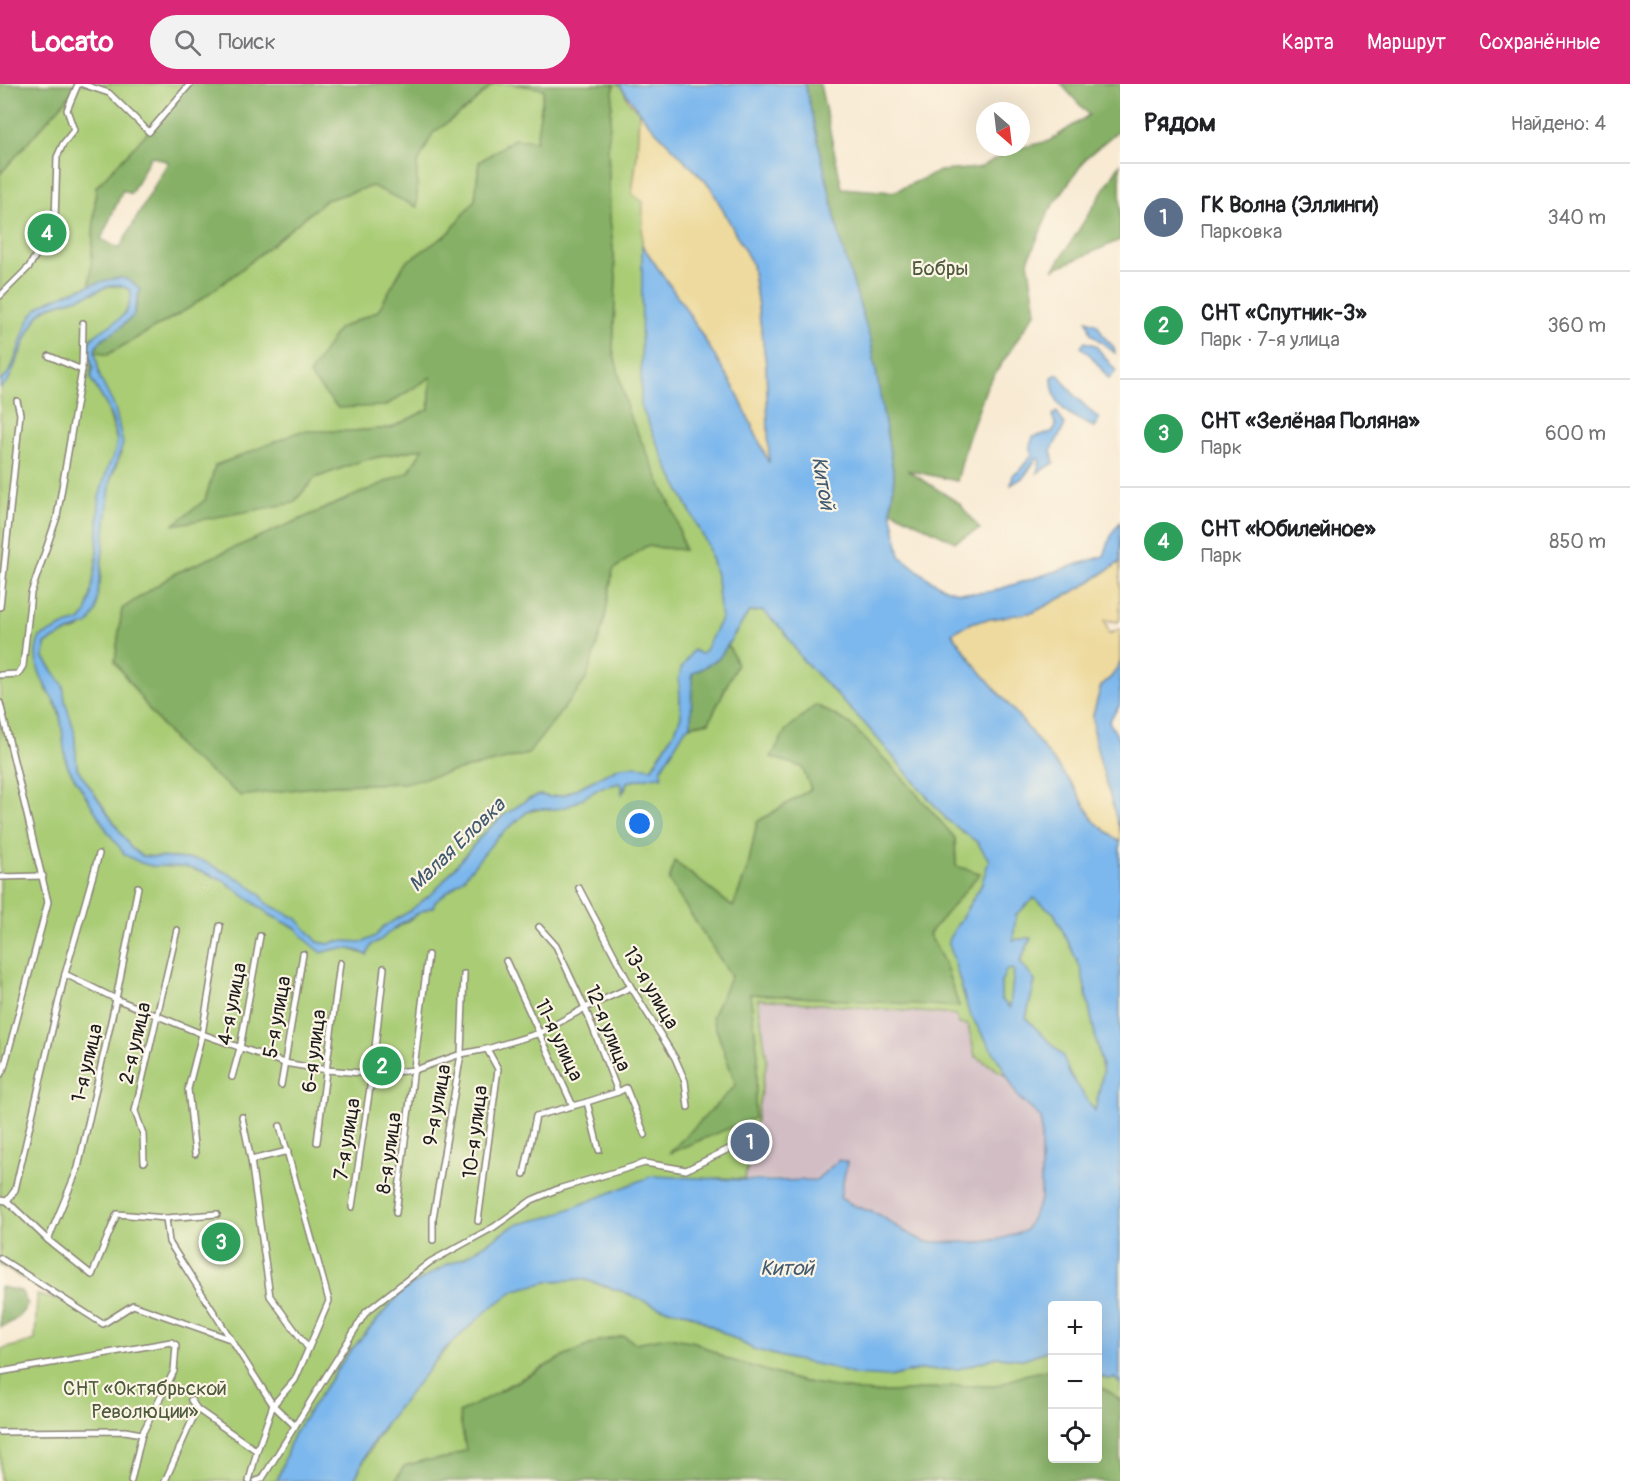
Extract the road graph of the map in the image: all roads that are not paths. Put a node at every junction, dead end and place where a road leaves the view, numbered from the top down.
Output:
1 (80, 84) edge
2 (190, 84) edge
3 (0, 296) edge
4 (83, 323) dead end
5 (49, 356) dead end
6 (82, 370) junction
7 (17, 401) dead end
8 (0, 607) edge
9 (0, 675) edge
10 (0, 703) edge
11 (99, 854) dead end
12 (43, 876) junction
13 (0, 877) edge
14 (138, 887) dead end
15 (579, 888) dead end
16 (220, 926) dead end
17 (539, 927) dead end
18 (177, 930) dead end
19 (260, 936) dead end
20 (303, 954) dead end
21 (428, 955) dead end
22 (506, 961) dead end
23 (340, 963) dead end
24 (384, 968) dead end
25 (65, 974) junction
26 (464, 974) dead end
27 (631, 987) junction
28 (116, 999) junction
29 (585, 1008) junction
30 (157, 1015) junction
31 (540, 1033) junction
32 (202, 1034) junction
33 (240, 1048) junction
34 (487, 1049) junction
35 (461, 1054) junction
36 (284, 1063) junction
37 (327, 1070) junction
38 (415, 1070) junction
39 (372, 1074) junction
40 (0, 1075) edge
41 (232, 1077) dead end
42 (281, 1085) dead end
43 (618, 1092) junction
44 (587, 1102) junction
45 (573, 1106) junction
46 (688, 1107) dead end
47 (242, 1117) dead end
48 (280, 1126) dead end
49 (645, 1135) dead end
50 (317, 1142) dead end
51 (735, 1146) dead end
52 (599, 1150) dead end
53 (288, 1151) junction
54 (195, 1154) dead end
55 (251, 1160) junction
56 (144, 1162) dead end
57 (524, 1174) dead end
58 (3, 1201) edge
59 (352, 1207) dead end
60 (396, 1213) dead end
61 (217, 1214) dead end
62 (166, 1218) junction
63 (478, 1221) dead end
64 (48, 1240) junction
65 (434, 1240) dead end
66 (0, 1258) edge
67 (230, 1339) junction
68 (308, 1348) junction
69 (0, 1372) edge
70 (191, 1400) dead end
71 (273, 1405) junction
72 (197, 1409) junction
73 (295, 1426) junction
74 (0, 1432) edge
75 (142, 1434) junction
76 (257, 1451) junction
77 (131, 1481) edge
78 (165, 1481) edge
79 (249, 1481) edge
80 (256, 1481) edge

1 - 2 street
1 - 3 street
4 - 6 street
5 - 6 street
6 - 9 street
7 - 8 street
10 - 12 street
11 - 25 street
12 - 13 street
12 - 40 street
14 - 28 street, 1-я улица
15 - 27 street, 13-я улица
16 - 32 street
17 - 29 street, 12-я улица
18 - 30 street, 2-я улица
19 - 33 street, 4-я улица
20 - 36 street, 5-я улица
21 - 38 street, 8-я улица
22 - 31 street, 11-я улица
23 - 37 street, 6-я улица
24 - 39 street, 7-я улица
25 - 28 street
25 - 58 street
26 - 35 street, 9-я улица
27 - 29 street
27 - 46 street, 13-я улица
28 - 30 street
28 - 64 street, 1-я улица
29 - 31 street
29 - 43 street, 12-я улица
30 - 32 street
30 - 56 street, 2-я улица
31 - 34 street
31 - 45 street, 11-я улица
32 - 33 street
32 - 54 street
33 - 36 street
33 - 41 street, 4-я улица
34 - 35 street
34 - 63 street, 10-я улица
35 - 38 street
35 - 65 street, 9-я улица
36 - 37 street
36 - 42 street, 5-я улица
37 - 39 street
37 - 50 street, 6-я улица
38 - 39 street
38 - 60 street, 8-я улица
39 - 59 street, 7-я улица
43 - 44 street
43 - 49 street, 12-я улица
44 - 45 street, 11-я улица
44 - 52 street, 11-я улица
45 - 57 street
47 - 55 street
48 - 53 street
51 - 73 street
53 - 55 street
53 - 68 street
55 - 68 street
58 - 64 street
61 - 62 street
62 - 64 street
62 - 67 street
66 - 67 street
67 - 71 street
68 - 71 street
69 - 75 street
70 - 72 street
71 - 73 street
71 - 76 street
72 - 76 street
72 - 78 street
73 - 80 street
74 - 75 street
75 - 77 street
76 - 79 street

